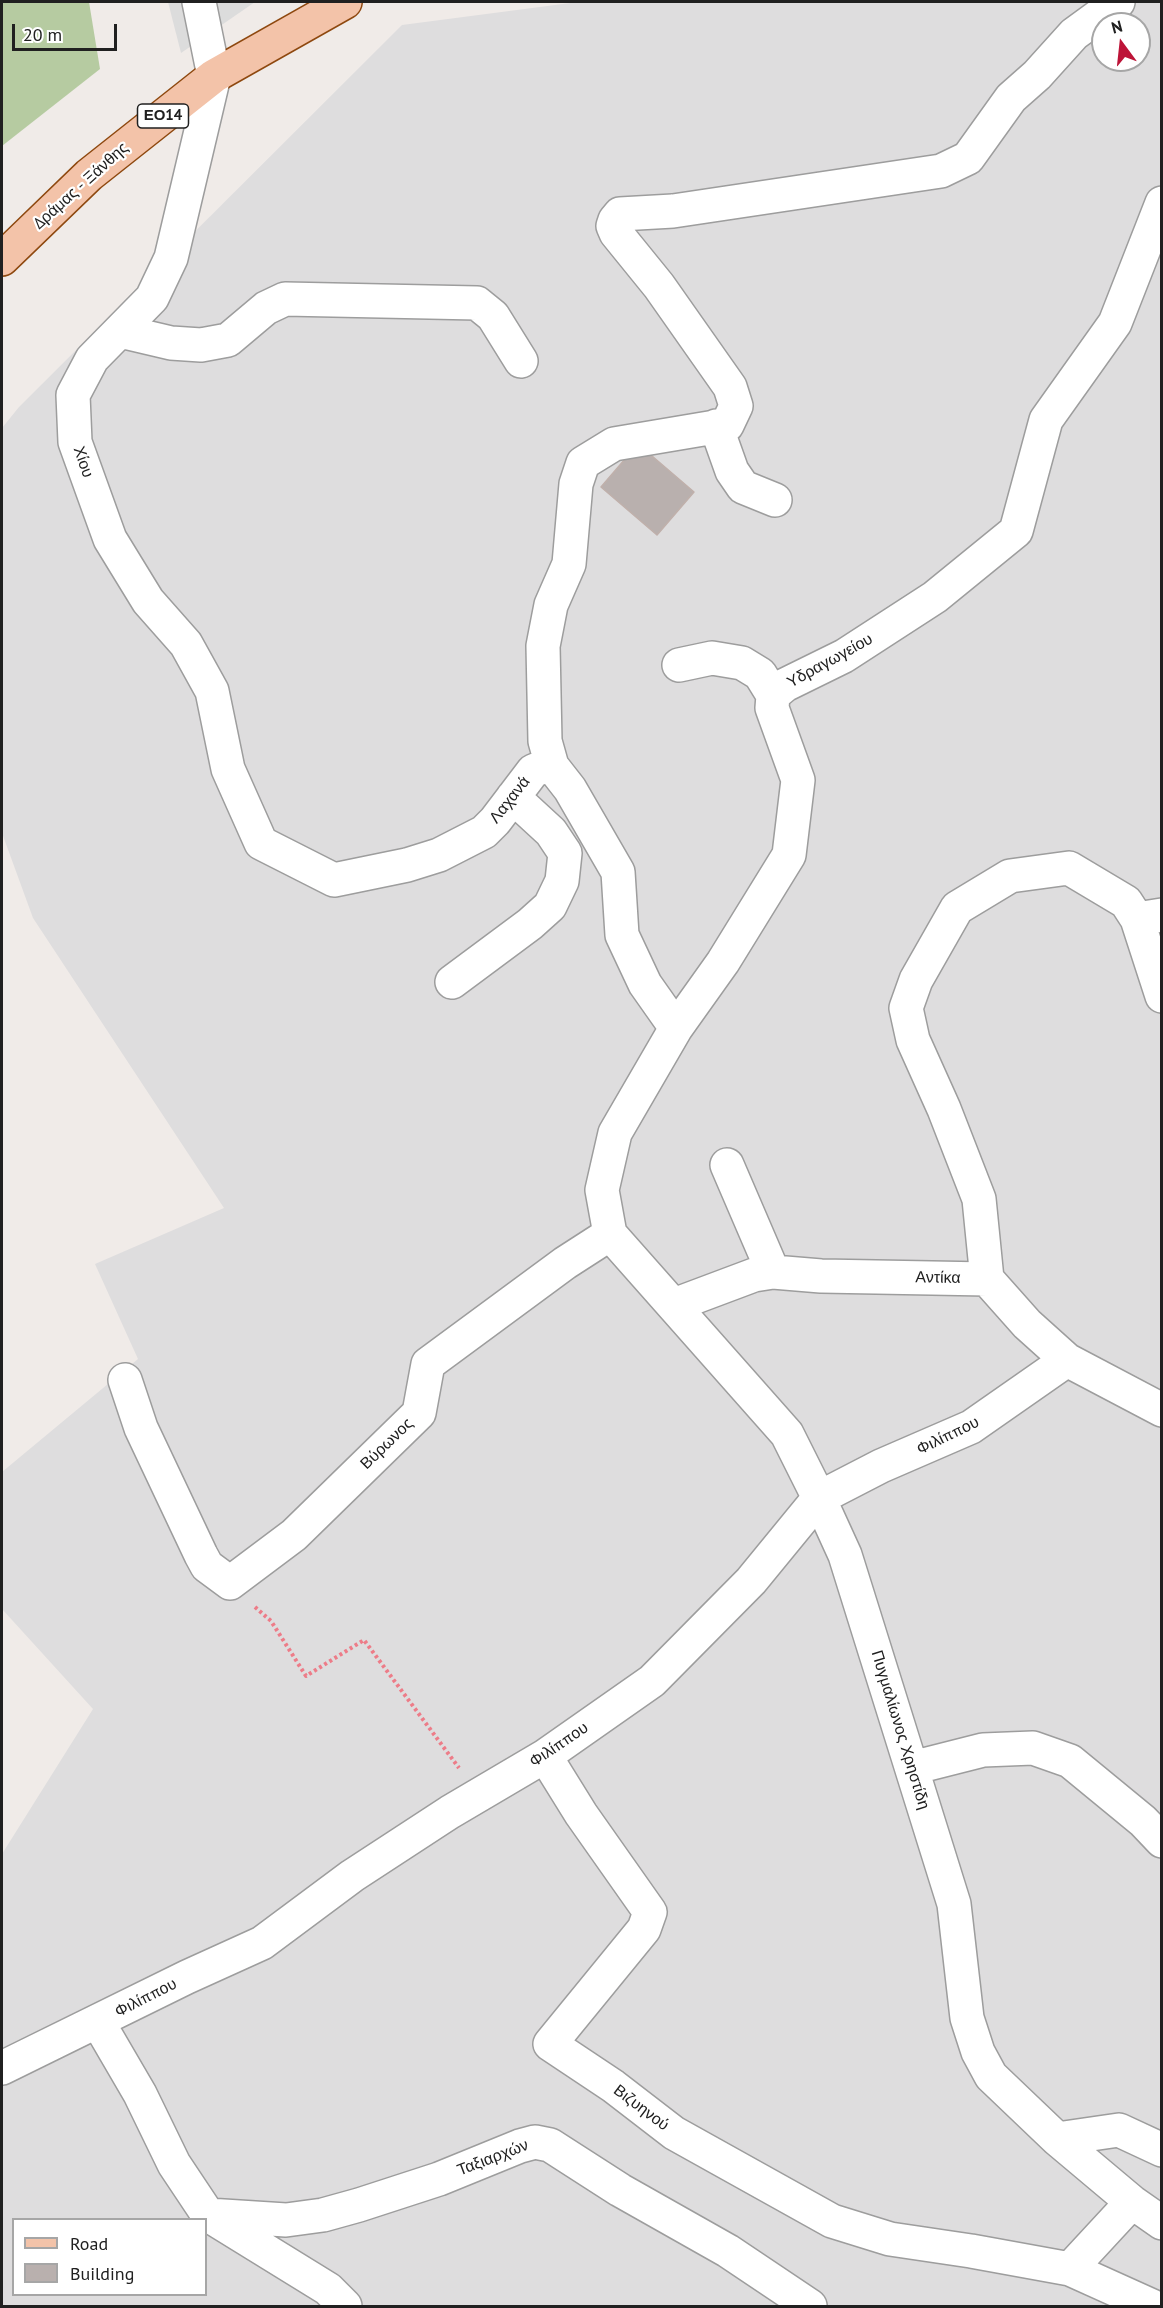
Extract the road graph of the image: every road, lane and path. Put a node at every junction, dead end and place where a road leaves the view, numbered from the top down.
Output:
1 (199, 2) edge
2 (345, 2) edge
3 (1118, 2) edge
4 (214, 76) junction
5 (1161, 202) edge
6 (2, 259) edge
7 (120, 331) junction
8 (521, 362) dead end
9 (716, 426) junction
10 (775, 500) dead end
11 (679, 665) dead end
12 (773, 695) junction
13 (552, 766) junction
14 (513, 797) junction
15 (261, 843) joint
16 (1149, 917) edge
17 (452, 982) dead end
18 (1161, 996) edge
19 (676, 1028) junction
20 (727, 1165) dead end
21 (610, 1234) junction
22 (773, 1272) junction
23 (987, 1279) junction
24 (674, 1305) junction
25 (1067, 1360) junction
26 (125, 1380) dead end
27 (1161, 1410) edge
28 (819, 1497) junction
29 (230, 1583) junction
30 (545, 1756) junction
31 (912, 1768) junction
32 (479, 1795) junction
33 (1161, 1842) edge
34 (98, 2022) junction
35 (2, 2068) edge
36 (1057, 2139) junction
37 (1161, 2150) edge
38 (1132, 2202) junction
39 (208, 2215) junction
40 (1161, 2223) edge
41 (1070, 2269) junction
42 (345, 2307) edge
43 (810, 2307) edge
44 (1152, 2307) edge

1 - 4 street
2 - 4 main road, Δράμας - Ξάνθης / ΕΟ14
3 - 9 street
4 - 6 main road, Δράμας - Ξάνθης / ΕΟ14
4 - 7 street, Χίου
5 - 12 street, Υδραγωγείου
7 - 8 street
7 - 15 street, Χίου
9 - 10 street
9 - 13 street
11 - 12 street
12 - 19 street, Υδραγωγείου
13 - 14 street, Λαχανά
13 - 19 street
14 - 15 street, Λαχανά
14 - 17 street
16 - 18 street
16 - 23 street
19 - 21 street, Υδραγωγείου
20 - 22 street
21 - 24 street, Πυγμαλίωνος Χρηστίδη
21 - 29 street, Βύρωνος
22 - 23 street, Αντίκα
22 - 24 street, Αντίκα
23 - 25 street
24 - 28 street, Πυγμαλίωνος Χρηστίδη
25 - 27 street
25 - 28 street, Φιλίππου
26 - 29 street
28 - 30 street, Φιλίππου
28 - 31 street, Πυγμαλίωνος Χρηστίδη
29 - 32 path
30 - 32 street, Φιλίππου
30 - 41 street, Βιζυηνού
31 - 33 street
31 - 36 street, Πυγμαλίωνος Χρηστίδη
32 - 34 street, Φιλίππου
34 - 35 street, Φιλίππου
34 - 39 street
36 - 37 street
36 - 38 street, Πυγμαλίωνος Χρηστίδη
38 - 40 street, Πυγμαλίωνος Χρηστίδη
38 - 41 street
39 - 42 street
39 - 43 street, Ταξιαρχών
41 - 44 street

